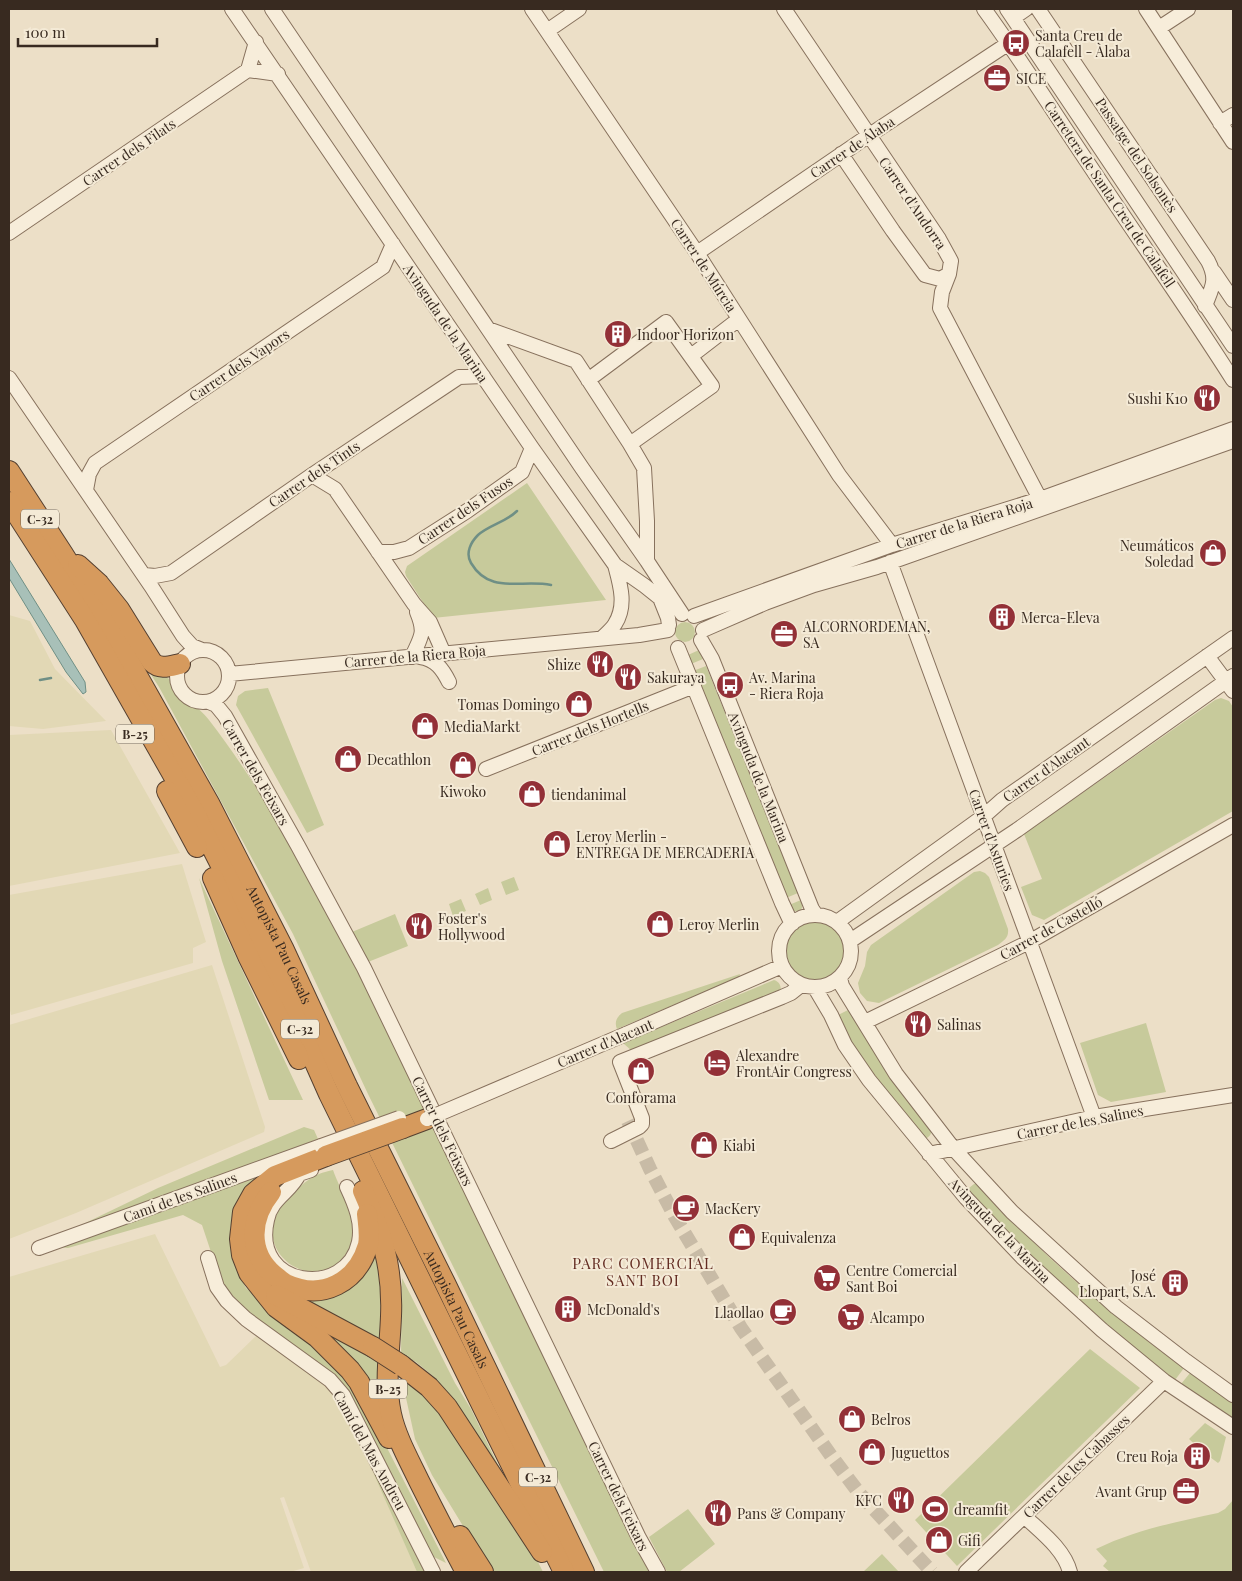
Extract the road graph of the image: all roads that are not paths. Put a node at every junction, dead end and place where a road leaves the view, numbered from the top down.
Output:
1 (232, 9) edge
2 (272, 9) edge
3 (532, 9) edge
4 (579, 9) edge
5 (784, 9) edge
6 (984, 9) edge
7 (1026, 9) edge
8 (1038, 9) edge
9 (1146, 9) edge
10 (1188, 9) edge
11 (1010, 13) edge
12 (1160, 28) junction
13 (547, 31) junction
14 (256, 42) junction
15 (1009, 43) junction
16 (248, 70) junction
17 (278, 74) junction
18 (1233, 116) edge
19 (1220, 123) junction
20 (868, 136) junction
21 (1233, 142) edge
22 (841, 154) junction
23 (9, 233) edge
24 (393, 244) junction
25 (697, 253) junction
26 (383, 267) junction
27 (409, 268) junction
28 (1214, 272) junction
29 (949, 274) junction
30 (1233, 300) edge
31 (1205, 306) junction
32 (739, 319) junction
33 (488, 329) junction
34 (1233, 346) edge
35 (468, 354) junction
36 (692, 356) junction
37 (483, 376) junction
38 (459, 377) junction
39 (9, 378) edge
40 (588, 380) junction
41 (1233, 380) edge
42 (1233, 429) edge
43 (1233, 441) edge
44 (630, 444) junction
45 (532, 448) junction
46 (336, 459) junction
47 (95, 463) junction
48 (68, 466) junction
49 (9, 471) edge
50 (522, 472) junction
51 (550, 474) junction
52 (312, 475) junction
53 (335, 489) junction
54 (86, 490) junction
55 (1040, 499) junction
56 (9, 502) edge
57 (9, 520) edge
58 (892, 545) junction
59 (409, 548) junction
60 (378, 552) junction
61 (63, 554) junction
62 (648, 561) junction
63 (890, 562) junction
64 (615, 565) junction
65 (171, 573) junction
66 (144, 575) junction
67 (395, 578) junction
68 (162, 603) junction
69 (414, 604) junction
70 (688, 615) junction
71 (668, 628) junction
72 (702, 635) junction
73 (602, 638) junction
74 (1233, 638) edge
75 (678, 648) junction
76 (202, 650) junction
77 (444, 654) junction
78 (1207, 656) junction
79 (412, 657) junction
80 (180, 664) junction
81 (229, 674) junction
82 (449, 682) dead end
83 (1231, 683) edge
84 (694, 686) junction
85 (210, 702) junction
86 (486, 769) dead end
87 (984, 816) junction
88 (1233, 825) edge
89 (994, 845) junction
90 (816, 915) junction
91 (836, 922) junction
92 (793, 923) junction
93 (850, 942) junction
94 (1029, 942) junction
95 (782, 966) junction
96 (840, 978) junction
97 (808, 986) junction
98 (865, 1022) junction
99 (1233, 1095) edge
100 (1094, 1117) junction
101 (428, 1119) joint
102 (611, 1141) dead end
103 (953, 1148) junction
104 (929, 1154) junction
105 (325, 1155) junction
106 (299, 1174) joint
107 (355, 1190) junction
108 (39, 1248) dead end
109 (208, 1258) dead end
110 (249, 1273) junction
111 (381, 1344) junction
112 (1164, 1381) junction
113 (492, 1382) junction
114 (1233, 1395) edge
115 (1233, 1427) edge
116 (1024, 1516) junction
117 (433, 1572) edge
118 (460, 1572) edge
119 (466, 1572) edge
120 (483, 1572) edge
121 (555, 1572) edge
122 (564, 1572) edge
123 (584, 1572) edge
124 (594, 1572) edge
125 (658, 1572) edge
126 (966, 1572) edge
127 (1070, 1572) edge

1 - 14 street, Avinguda de la Marina
2 - 33 street
3 - 13 street, Carrer de Múrcia
4 - 13 street
5 - 20 street, Carrer d'Andorra
6 - 15 street, Carretera de Santa Creu de Calafell
7 - 11 street
8 - 28 street, Passatge del Solsonès
9 - 12 street
10 - 12 street
11 - 31 street, Carretera de Santa Creu de Calafell
12 - 19 street
13 - 25 street, Carrer de Múrcia
14 - 16 street
14 - 17 street, Avinguda de la Marina
15 - 20 street, Carrer de Álaba
15 - 41 street, Carretera de Santa Creu de Calafell
16 - 17 street
16 - 23 street, Carrer dels Filats
17 - 24 street, Avinguda de la Marina
18 - 19 street
19 - 21 street
20 - 22 street, Carrer de Álaba
20 - 29 street, Carrer d'Andorra
22 - 25 street, Carrer de Álaba
22 - 29 street
24 - 26 street
24 - 27 street, Avinguda de la Marina
25 - 32 street, Carrer de Múrcia
26 - 27 street
26 - 47 street, Carrer dels Vapors
27 - 35 street, Avinguda de la Marina
28 - 30 street, Passatge del Solsonès
28 - 31 street
29 - 55 street, Carrer d'Andorra
31 - 34 street, Carretera de Santa Creu de Calafell
32 - 36 street
32 - 58 street, Carrer de Múrcia
33 - 40 street
33 - 62 street
35 - 37 street, Avinguda de la Marina
35 - 38 street
36 - 40 street
36 - 44 street
37 - 38 street
37 - 45 street, Avinguda de la Marina
38 - 46 street, Carrer dels Tints
39 - 48 street
40 - 44 street
42 - 55 street, Carrer de la Riera Roja
43 - 63 street, Carrer de la Riera Roja
44 - 62 street
45 - 50 street, Carrer dels Fusos
45 - 51 street, Avinguda de la Marina
46 - 52 street, Carrer dels Tints
46 - 53 street
47 - 48 street, Carrer dels Vapors
47 - 54 street
48 - 54 street
49 - 61 highway, Autopista Pau Casals / C-32
50 - 51 street, Carrer dels Fusos
50 - 59 street, Carrer dels Fusos
51 - 64 street, Avinguda de la Marina
52 - 53 street
52 - 65 street, Carrer dels Tints
53 - 60 street
54 - 66 street
55 - 58 street, Carrer de la Riera Roja
56 - 122 highway, Autopista Pau Casals / C-32
57 - 107 highway, B-25
58 - 70 street, Carrer de la Riera Roja
59 - 60 street, Carrer dels Fusos
59 - 67 street, Carrer dels Fusos
60 - 67 street
61 - 80 highway
61 - 113 highway, Autopista Pau Casals / C-32
62 - 70 street
63 - 72 street, Carrer de la Riera Roja
63 - 87 street, Carrer d'Asturies
64 - 71 street, Avinguda de la Marina
64 - 73 street
65 - 66 street, Carrer dels Tints
65 - 68 street
66 - 68 street
67 - 69 street
68 - 76 street
69 - 77 street
69 - 79 street
70 - 71 street
70 - 72 street
71 - 73 street, Carrer de la Riera Roja
71 - 75 street
72 - 75 street
72 - 90 street, Avinguda de la Marina
73 - 77 street, Carrer de la Riera Roja
74 - 78 street, Carrer d'Alacant
75 - 84 street, Avinguda de la Marina
76 - 80 street
76 - 81 street
77 - 79 street, Carrer de la Riera Roja
78 - 83 street
78 - 87 street, Carrer d'Alacant
79 - 81 street, Carrer de la Riera Roja
79 - 82 street
80 - 85 street
81 - 85 street
83 - 89 street
84 - 86 street, Carrer dels Hortells
84 - 92 street, Avinguda de la Marina
85 - 125 street, Carrer dels Feixars
87 - 89 street, Carrer d'Asturies
87 - 91 street, Carrer d'Alacant
88 - 94 street, Carrer de Castelló
89 - 93 street
89 - 94 street, Carrer d'Asturies
90 - 91 street
90 - 92 street
91 - 93 street
92 - 95 street
93 - 96 street
94 - 98 street, Carrer de Castelló
94 - 100 street, Carrer d'Asturies
95 - 97 street
95 - 101 street, Carrer d'Alacant, bridge
96 - 97 street
96 - 98 street, Avinguda de la Marina
97 - 102 street, Carrer d'Alacant
97 - 104 street, Avinguda de la Marina
98 - 103 street, Avinguda de la Marina
99 - 100 street, Carrer de les Salines
100 - 103 street, Carrer de les Salines
101 - 105 highway, bridge
103 - 104 street, Carrer de les Salines
103 - 114 street, Avinguda de la Marina
104 - 112 street, Avinguda de la Marina
105 - 106 street
105 - 108 street, Camí de les Salines
105 - 110 highway
106 - 107 highway
107 - 111 highway, B-25
109 - 117 street, Camí del Mas Andreu
110 - 111 highway
110 - 118 highway
111 - 119 highway, B-25
111 - 120 highway
111 - 121 highway, bridge
112 - 115 street, Avinguda de la Marina
112 - 116 street, Carrer de les Cabasses
113 - 123 highway, Autopista Pau Casals / C-32
113 - 124 highway
116 - 126 street, Carrer de les Cabasses
116 - 127 street

